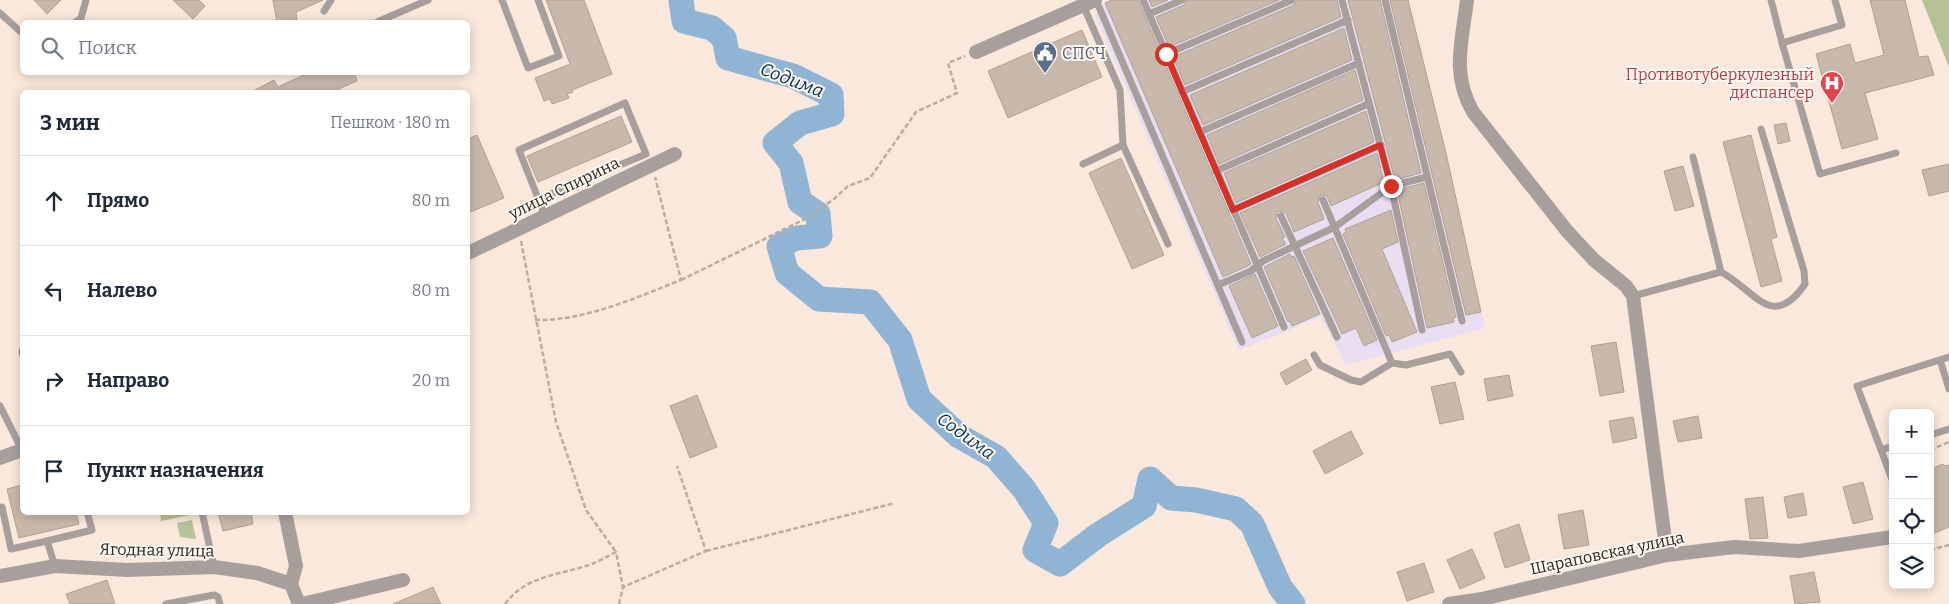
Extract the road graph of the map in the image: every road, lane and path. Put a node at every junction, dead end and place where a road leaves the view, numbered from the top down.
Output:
1 (86, 0) edge
2 (331, 0) edge
3 (428, 0) edge
4 (502, 0) edge
5 (538, 0) edge
6 (1143, 0) edge
7 (1182, 0) edge
8 (1292, 0) edge
9 (1342, 0) edge
10 (1384, 0) edge
11 (1467, 0) edge
12 (1771, 0) edge
13 (1835, 0) edge
14 (1091, 2) edge
15 (324, 12) dead end
16 (0, 13) edge
17 (1149, 14) junction
18 (79, 20) edge
19 (382, 20) edge
20 (1348, 20) junction
21 (20, 32) edge
22 (1782, 43) junction
23 (976, 52) joint
24 (1166, 54) junction
25 (1359, 63) junction
26 (1182, 92) junction
27 (1368, 104) junction
28 (1761, 129) dead end
29 (1200, 132) junction
30 (1123, 145) junction
31 (1380, 145) junction
32 (1896, 153) dead end
33 (675, 154) dead end
34 (1693, 157) dead end
35 (649, 159) junction
36 (1083, 164) dead end
37 (1216, 170) junction
38 (1427, 177) junction
39 (1391, 186) junction
40 (539, 199) junction
41 (1323, 200) dead end
42 (1233, 210) junction
43 (1282, 216) dead end
44 (546, 217) junction
45 (1335, 227) junction
46 (519, 229) junction
47 (1168, 244) dead end
48 (1295, 246) junction
49 (470, 252) edge
50 (1257, 266) junction
51 (1721, 272) junction
52 (681, 280) junction
53 (1218, 286) junction
54 (1633, 296) junction
55 (535, 320) junction
56 (1462, 321) dead end
57 (1284, 327) dead end
58 (1422, 330) dead end
59 (1337, 337) dead end
60 (1242, 342) dead end
61 (1314, 355) dead end
62 (1949, 357) edge
63 (1940, 360) junction
64 (1392, 363) junction
65 (1461, 372) dead end
66 (1949, 389) edge
67 (0, 406) edge
68 (1949, 429) edge
69 (1934, 433) edge
70 (1949, 442) edge
71 (20, 446) edge
72 (1889, 447) edge
73 (1934, 448) edge
74 (1881, 450) junction
75 (20, 451) edge
76 (0, 458) edge
77 (676, 466) dead end
78 (1889, 471) edge
79 (894, 503) dead end
80 (2, 507) dead end
81 (88, 515) edge
82 (203, 515) edge
83 (286, 515) edge
84 (1889, 537) edge
85 (47, 541) junction
86 (1949, 545) edge
87 (1934, 549) edge
88 (616, 552) junction
89 (706, 552) junction
90 (1667, 555) junction
91 (55, 566) junction
92 (214, 567) junction
93 (0, 576) edge
94 (403, 580) dead end
95 (291, 584) junction
96 (624, 587) junction
97 (166, 604) edge
98 (220, 604) edge
99 (300, 604) edge
100 (505, 604) edge
101 (619, 604) edge
102 (1449, 604) edge

1 - 18 lane
2 - 15 lane
3 - 19 lane
4 - 5 lane
6 - 17 lane
7 - 17 lane
8 - 24 lane
9 - 20 lane
10 - 38 lane
11 - 54 street
12 - 22 lane
13 - 22 lane
14 - 23 street
14 - 30 lane
14 - 53 lane
16 - 21 lane
17 - 24 lane
20 - 25 lane
20 - 26 lane
22 - 32 lane
23 - 52 path
24 - 26 lane
25 - 27 lane
25 - 29 lane
26 - 29 lane
27 - 31 lane
27 - 37 lane
28 - 51 lane
29 - 37 lane
30 - 36 lane
30 - 47 lane
31 - 39 lane
31 - 42 lane
33 - 35 street, улица Спирина
34 - 51 lane
35 - 40 lane
35 - 40 lane
35 - 44 street, улица Спирина
35 - 52 path
37 - 42 lane
38 - 39 lane
38 - 56 lane
39 - 45 lane
39 - 58 lane
40 - 44 lane
41 - 45 lane
42 - 50 lane
43 - 48 lane
44 - 46 street, улица Спирина
45 - 48 lane
45 - 64 lane
46 - 49 street, улица Спирина
46 - 55 path
48 - 50 lane
48 - 59 lane
50 - 53 lane
50 - 57 lane
51 - 54 lane
52 - 55 path
53 - 60 lane
54 - 90 street
55 - 88 path
61 - 64 lane
62 - 63 lane
63 - 66 lane
63 - 74 lane
64 - 65 lane
67 - 71 lane
68 - 69 lane
70 - 73 path
72 - 74 lane
74 - 78 lane
75 - 76 street
77 - 89 path
79 - 89 path
80 - 85 lane
81 - 85 lane
82 - 92 lane
83 - 95 street
84 - 90 street, Шараповская улица
85 - 91 lane
86 - 87 path
88 - 96 path
88 - 100 path
89 - 96 path
90 - 102 street, Шараповская улица
91 - 92 street, Ягодная улица
91 - 93 street, Ягодная улица
92 - 95 street, Ягодная улица
94 - 99 street
95 - 99 street
96 - 101 path
97 - 98 lane

